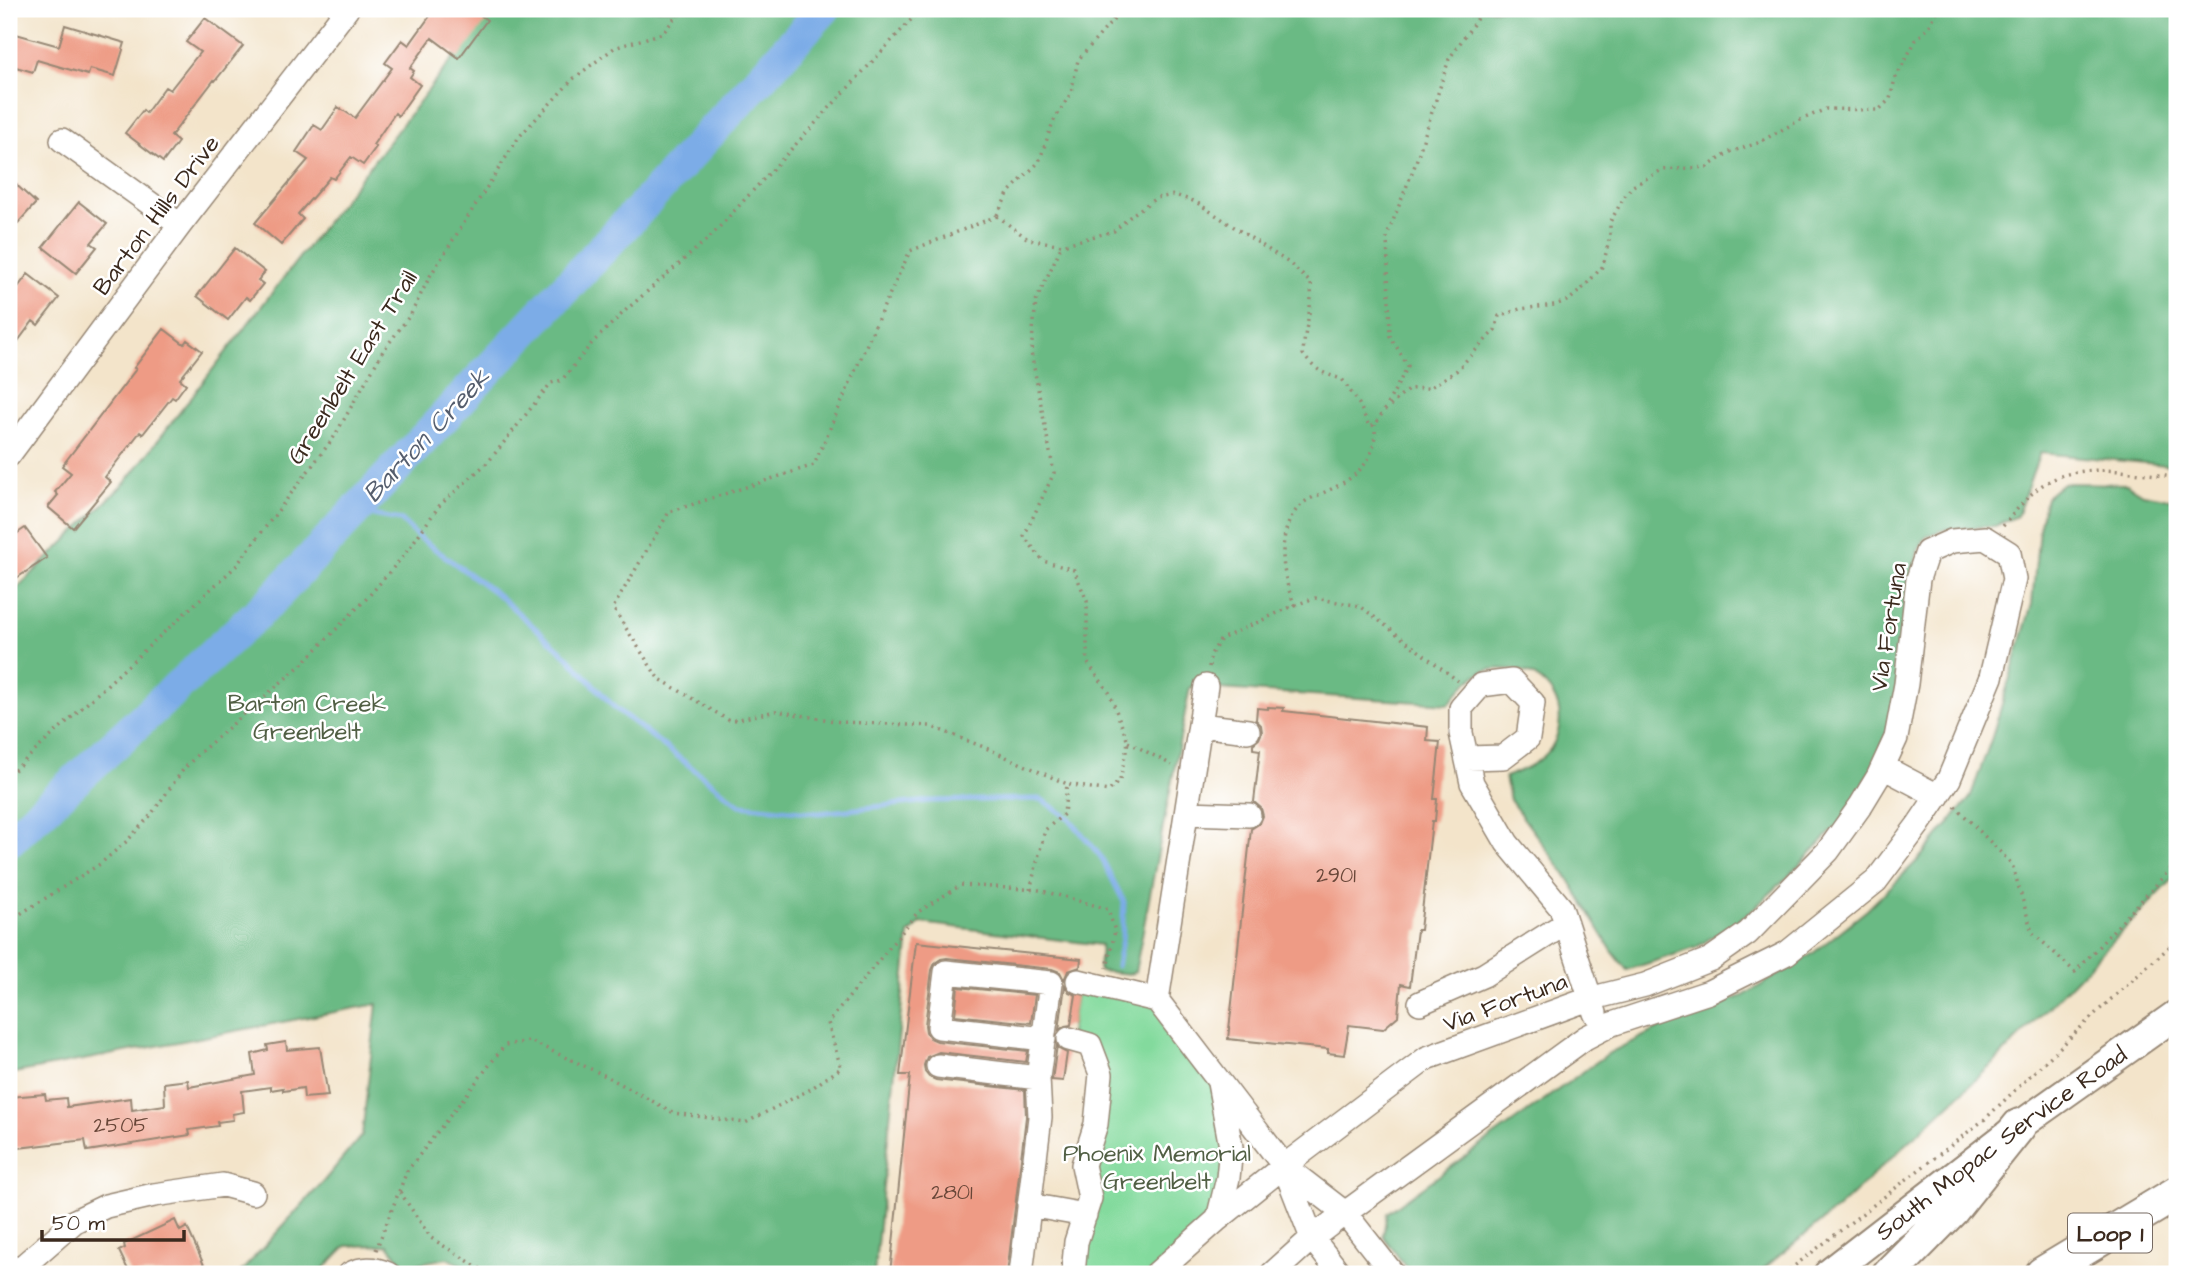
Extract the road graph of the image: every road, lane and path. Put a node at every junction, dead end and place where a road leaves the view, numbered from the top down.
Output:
1 (347, 9) edge
2 (682, 9) edge
3 (921, 9) edge
4 (1123, 9) edge
5 (1479, 9) edge
6 (1938, 9) edge
7 (62, 140) dead end
8 (997, 216) junction
9 (180, 225) junction
10 (1062, 245) junction
11 (1383, 412) junction
12 (1375, 425) junction
13 (9, 455) edge
14 (2177, 477) edge
15 (1990, 542) junction
16 (1294, 605) junction
17 (1206, 686) joint
18 (1474, 693) junction
19 (1200, 725) junction
20 (1248, 731) dead end
21 (1128, 741) junction
22 (1467, 758) junction
23 (1883, 767) junction
24 (1193, 769) junction
25 (9, 775) edge
26 (1067, 785) junction
27 (1938, 796) junction
28 (1186, 813) junction
29 (1249, 815) dead end
30 (2177, 862) edge
31 (1030, 890) junction
32 (9, 921) edge
33 (1566, 923) junction
34 (2177, 940) edge
35 (1078, 981) dead end
36 (1103, 987) junction
37 (1589, 999) junction
38 (1157, 1000) junction
39 (1420, 1003) dead end
40 (2177, 1014) edge
41 (1601, 1029) junction
42 (1044, 1039) junction
43 (1069, 1039) dead end
44 (938, 1066) dead end
45 (1038, 1078) junction
46 (1218, 1080) junction
47 (2020, 1126) junction
48 (1284, 1166) junction
49 (400, 1192) junction
50 (253, 1193) dead end
51 (2177, 1193) edge
52 (1029, 1205) junction
53 (1345, 1213) junction
54 (1085, 1215) junction
55 (1218, 1219) junction
56 (1312, 1238) junction
57 (369, 1272) edge
58 (14, 1274) edge
59 (489, 1274) edge
60 (1021, 1274) edge
61 (1073, 1274) edge
62 (1156, 1274) edge
63 (1272, 1274) edge
64 (1340, 1274) edge
65 (1393, 1274) edge
66 (1784, 1274) edge
67 (1828, 1274) edge
68 (1889, 1274) edge
69 (2042, 1274) edge

1 - 9 street, Barton Hills Drive
2 - 25 path, Greenbelt East Trail
3 - 32 path
4 - 8 path
5 - 11 path
6 - 11 path
7 - 9 street
8 - 10 path
8 - 26 path
9 - 13 street, Barton Hills Drive
10 - 12 path
10 - 21 path
11 - 12 path
12 - 16 path
14 - 15 path
15 - 23 street, Via Fortuna
15 - 27 street
16 - 17 path
16 - 18 path
17 - 19 street
18 - 22 street
18 - 22 street
19 - 20 street
19 - 24 street
21 - 24 path
21 - 26 path
22 - 33 street
23 - 27 street
23 - 37 street, Via Fortuna
24 - 28 street
26 - 31 path
27 - 30 path
27 - 41 street
28 - 29 street
28 - 38 street
31 - 36 path
31 - 49 path
33 - 37 street
33 - 39 street
34 - 66 path
35 - 36 street
36 - 38 street
37 - 41 street
37 - 48 street, Via Fortuna
38 - 46 street
40 - 47 main road, South Mopac Service Road
41 - 53 street
42 - 42 street
42 - 45 street
43 - 54 street
44 - 45 street
45 - 52 street
46 - 48 street
46 - 55 street
47 - 67 main road, South Mopac Service Road
47 - 68 highway
48 - 53 street
48 - 55 street, Via Fortuna
48 - 56 street
49 - 57 path
49 - 59 path
50 - 58 street
51 - 69 highway, Loop 1
52 - 54 street
52 - 60 street
53 - 56 street
53 - 65 street
54 - 61 street
55 - 62 street, Via Fortuna
56 - 63 street
56 - 64 street

